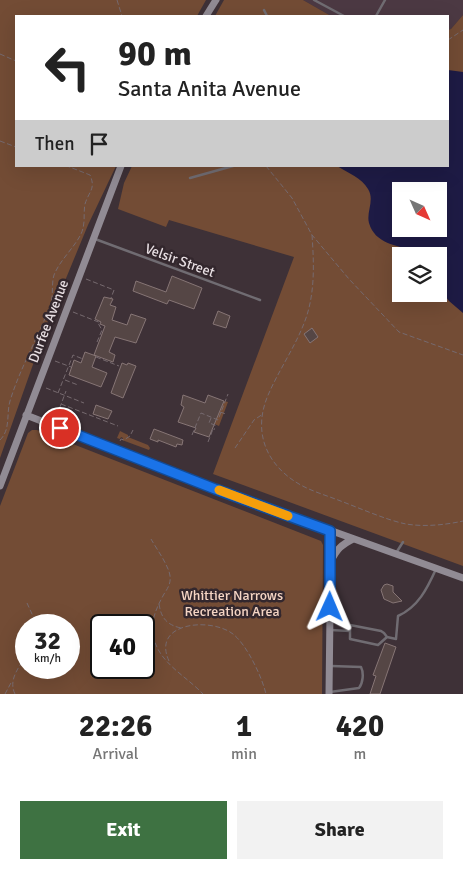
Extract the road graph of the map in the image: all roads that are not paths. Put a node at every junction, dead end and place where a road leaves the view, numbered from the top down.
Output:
1 (216, 0) edge
2 (314, 0) edge
3 (385, 0) edge
4 (264, 10) dead end
5 (207, 15) edge
6 (266, 15) edge
7 (342, 15) edge
8 (377, 15) edge
9 (121, 167) edge
10 (229, 167) edge
11 (190, 178) dead end
12 (94, 238) junction
13 (260, 300) dead end
14 (26, 415) junction
15 (0, 486) edge
16 (330, 531) junction
17 (352, 539) junction
18 (404, 542) dead end
19 (395, 554) junction
20 (330, 564) junction
21 (437, 568) junction
22 (463, 578) edge
23 (329, 630) junction
24 (350, 631) junction
25 (387, 637) junction
26 (329, 666) junction
27 (329, 693) edge

1 - 5 main road
2 - 7 lane
3 - 8 lane
4 - 6 lane
9 - 12 main road, Durfee Avenue
10 - 11 lane
12 - 13 lane, Velsir Street
12 - 14 main road, Durfee Avenue
14 - 15 main road, Durfee Avenue
14 - 16 main road
16 - 17 main road
16 - 20 main road
17 - 19 main road
17 - 20 main road
18 - 19 lane
19 - 21 main road
20 - 23 main road
21 - 22 main road
21 - 25 lane
23 - 24 lane
23 - 26 main road
24 - 25 lane
24 - 25 lane
26 - 27 main road
26 - 27 lane

